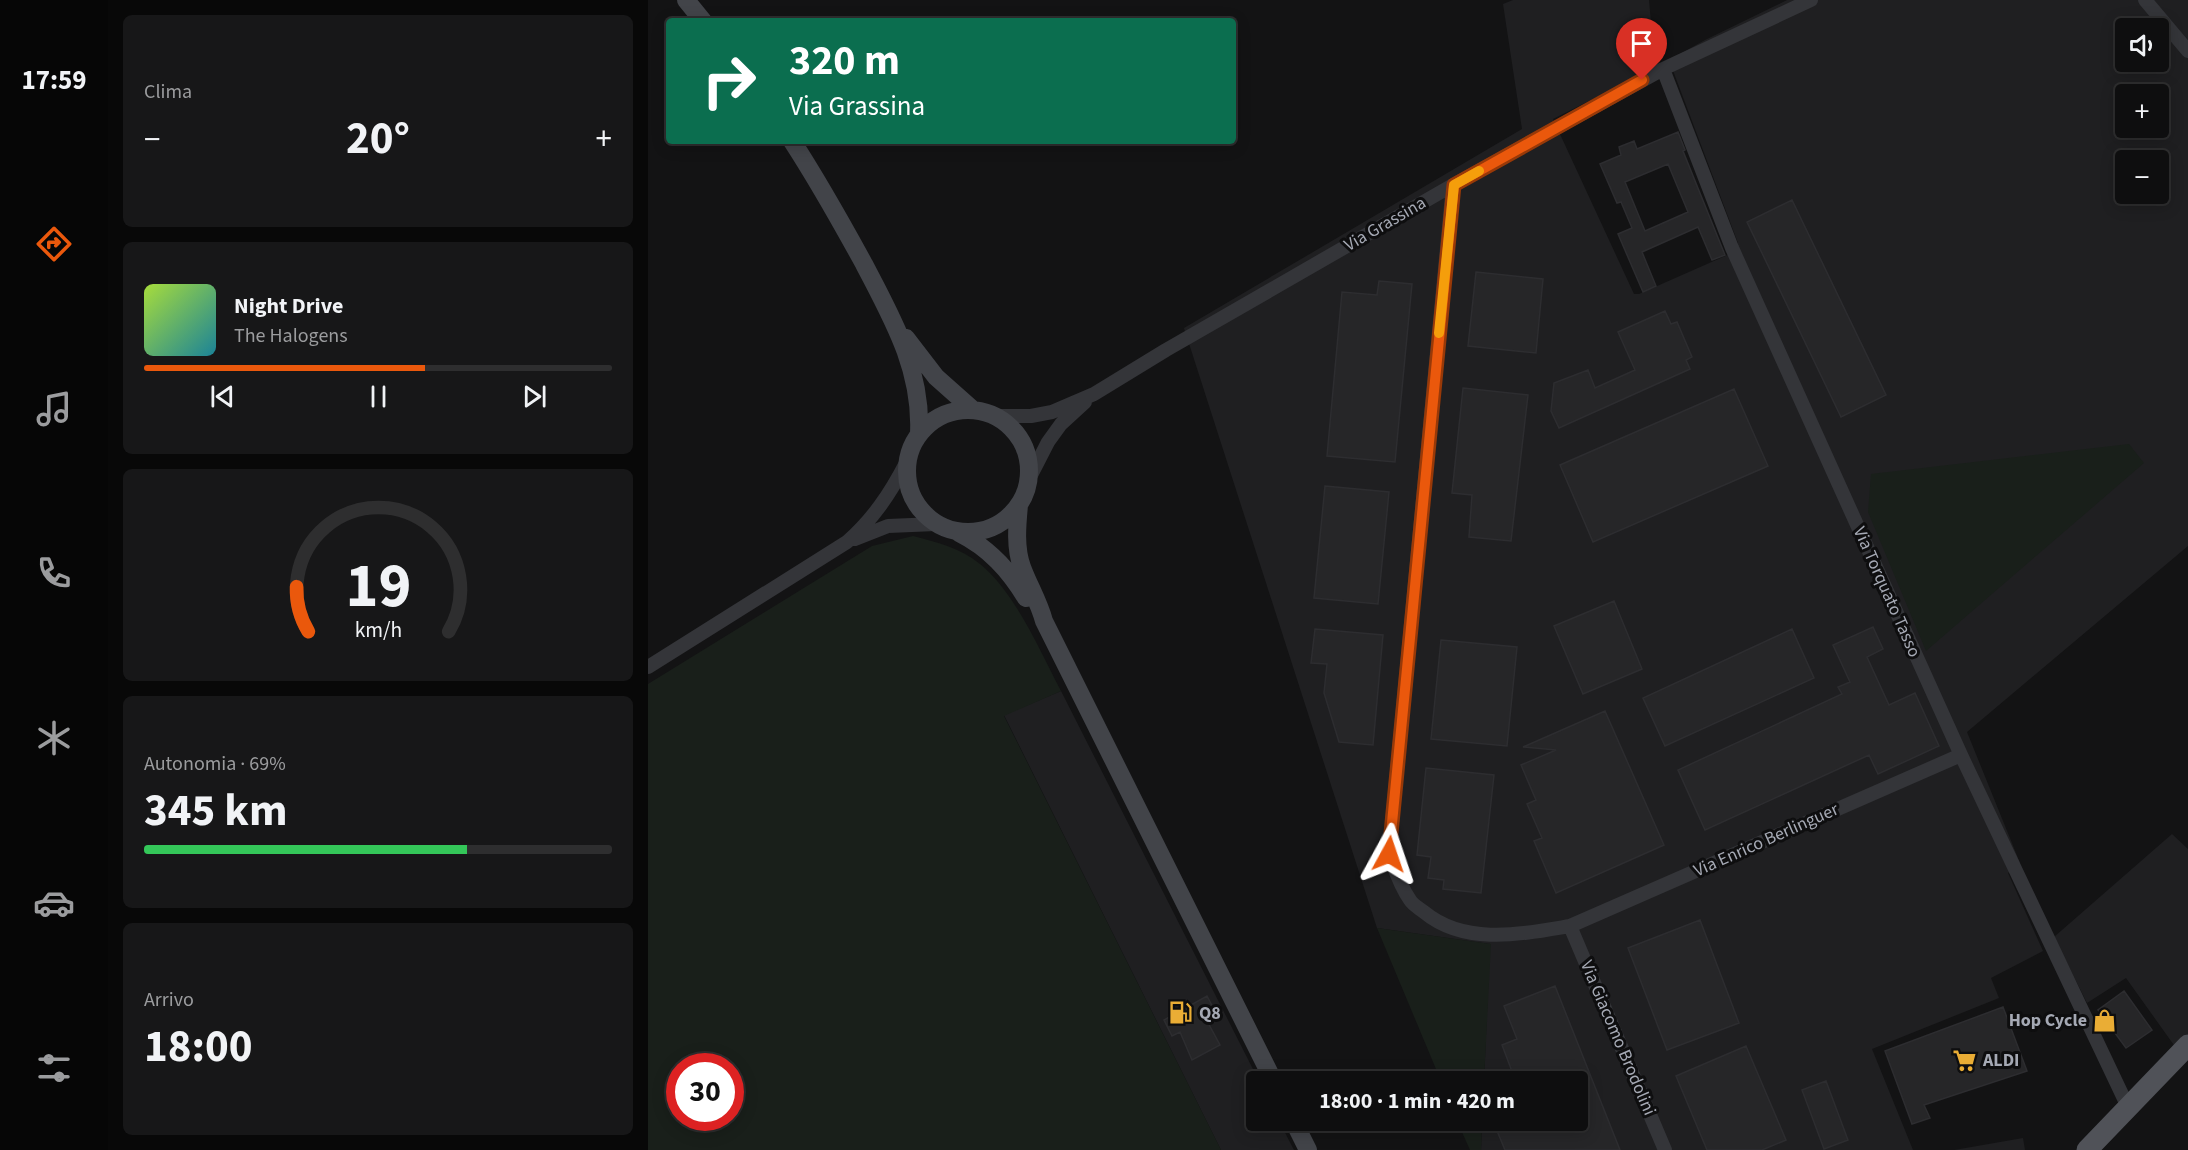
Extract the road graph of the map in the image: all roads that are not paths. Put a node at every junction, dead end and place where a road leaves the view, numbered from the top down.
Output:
1 (686, 0) edge
2 (1811, 0) edge
3 (2145, 0) edge
4 (701, 18) edge
5 (2188, 51) edge
6 (1663, 69) junction
7 (794, 144) edge
8 (1454, 185) junction
9 (900, 332) junction
10 (1094, 394) junction
11 (972, 409) junction
12 (997, 416) junction
13 (919, 433) junction
14 (906, 463) junction
15 (1029, 479) junction
16 (1019, 506) junction
17 (936, 524) junction
18 (956, 531) junction
19 (847, 542) junction
20 (1044, 621) junction
21 (648, 667) edge
22 (1961, 755) junction
23 (1570, 926) junction
24 (2188, 1045) edge
25 (1269, 1071) edge
26 (2128, 1107) junction
27 (1298, 1131) edge
28 (1308, 1150) edge
29 (1665, 1150) edge
30 (2087, 1150) edge

1 - 4 main road
2 - 6 street, Via Grassina
3 - 5 street
6 - 8 street, Via Grassina
6 - 22 street, Via Torquato Tasso
7 - 9 main road
8 - 10 street, Via Grassina
8 - 23 street, Via Enrico Berlinguer
9 - 11 main road
9 - 13 main road
10 - 12 street, Via Grassina
10 - 15 street, Via Grassina
11 - 12 main road
11 - 13 main road
12 - 15 main road
13 - 14 main road
14 - 17 main road
14 - 19 street
15 - 16 main road
16 - 18 main road
16 - 20 main road
17 - 18 main road
17 - 19 street
18 - 20 main road
19 - 21 street
20 - 25 main road
22 - 23 street, Via Enrico Berlinguer
22 - 26 street, Via Torquato Tasso
23 - 29 street, Via Giacomo Brodolini
24 - 26 main road
26 - 30 main road
27 - 28 main road

